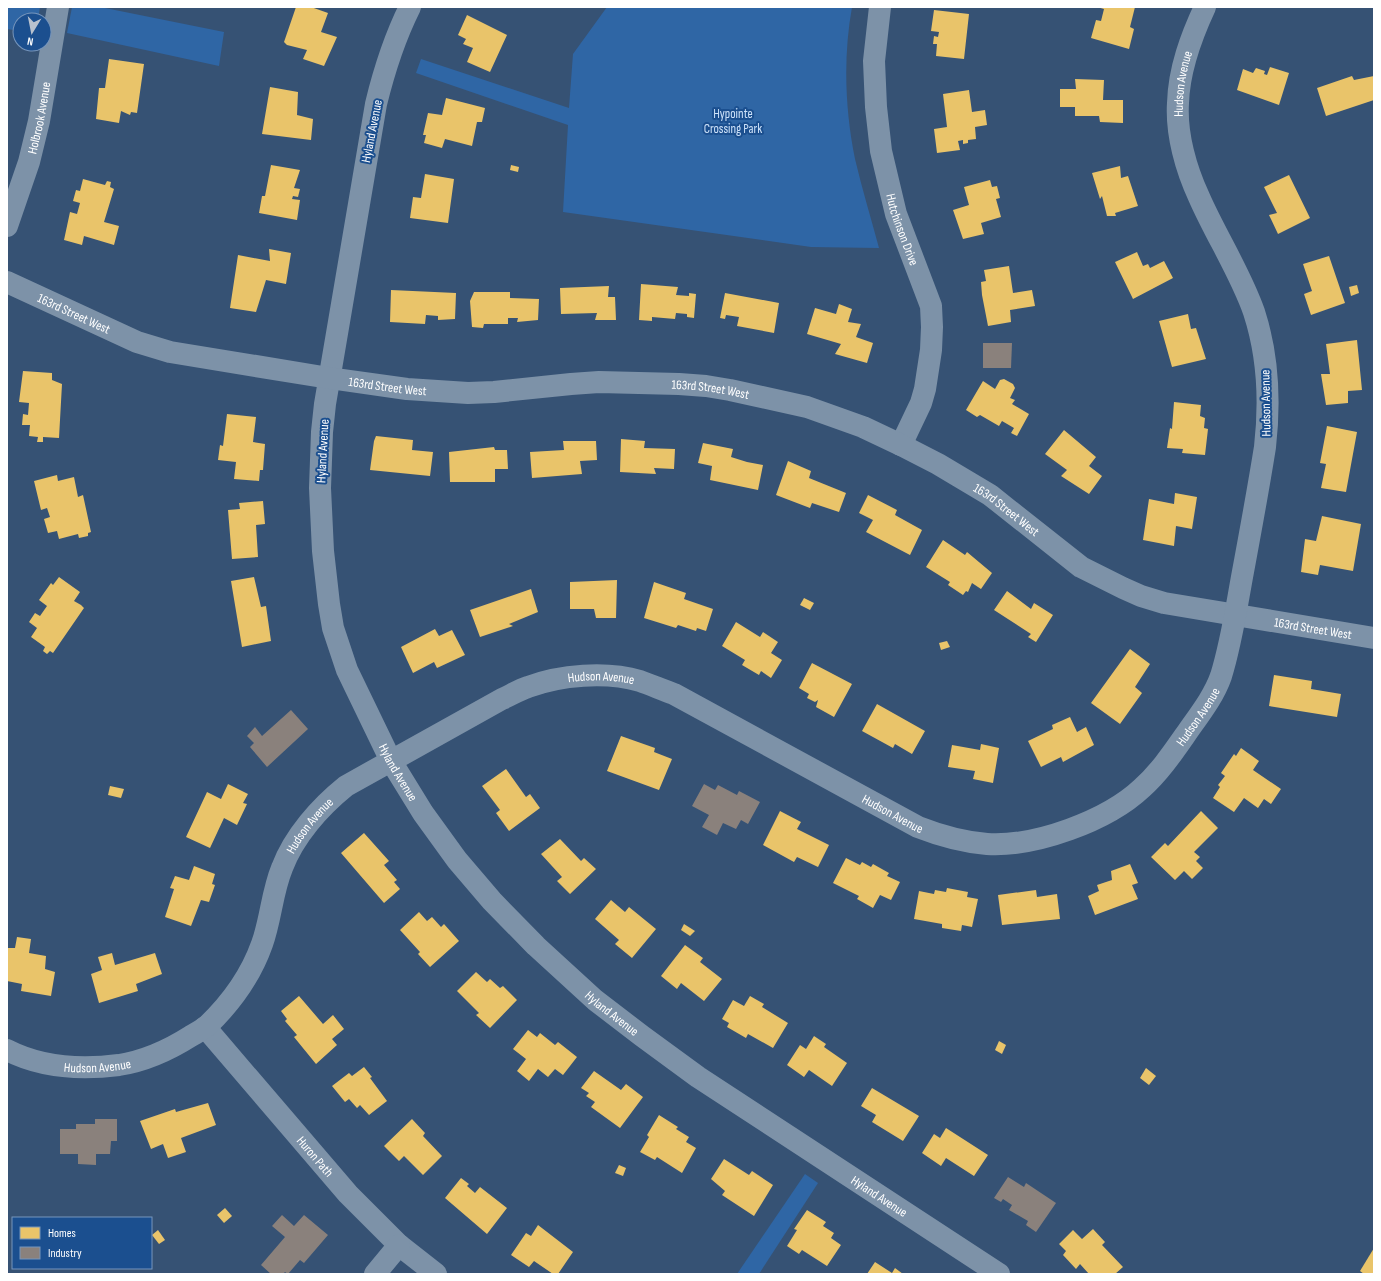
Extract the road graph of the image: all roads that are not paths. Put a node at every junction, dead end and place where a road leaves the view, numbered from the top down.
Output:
1 (58, 7) edge
2 (410, 7) edge
3 (880, 7) edge
4 (1205, 7) edge
5 (7, 226) edge
6 (7, 282) edge
7 (329, 378) junction
8 (901, 445) junction
9 (1235, 615) junction
10 (1374, 638) edge
11 (391, 761) junction
12 (206, 1027) junction
13 (7, 1050) edge
14 (399, 1245) junction
15 (375, 1274) edge
16 (436, 1274) edge
17 (999, 1274) edge

1 - 5 street, Holbrook Avenue
2 - 7 street, Hyland Avenue
3 - 8 street, Hutchinson Drive
4 - 9 street, Hudson Avenue
6 - 7 street, 163rd Street West
7 - 8 street, 163rd Street West
7 - 11 street, Hyland Avenue
8 - 9 street, 163rd Street West
9 - 10 street, 163rd Street West
9 - 11 street, Hudson Avenue
11 - 12 street, Hudson Avenue
11 - 17 street, Hyland Avenue
12 - 13 street, Hudson Avenue
12 - 14 street, Huron Path
14 - 15 street
14 - 16 street, Huron Path

